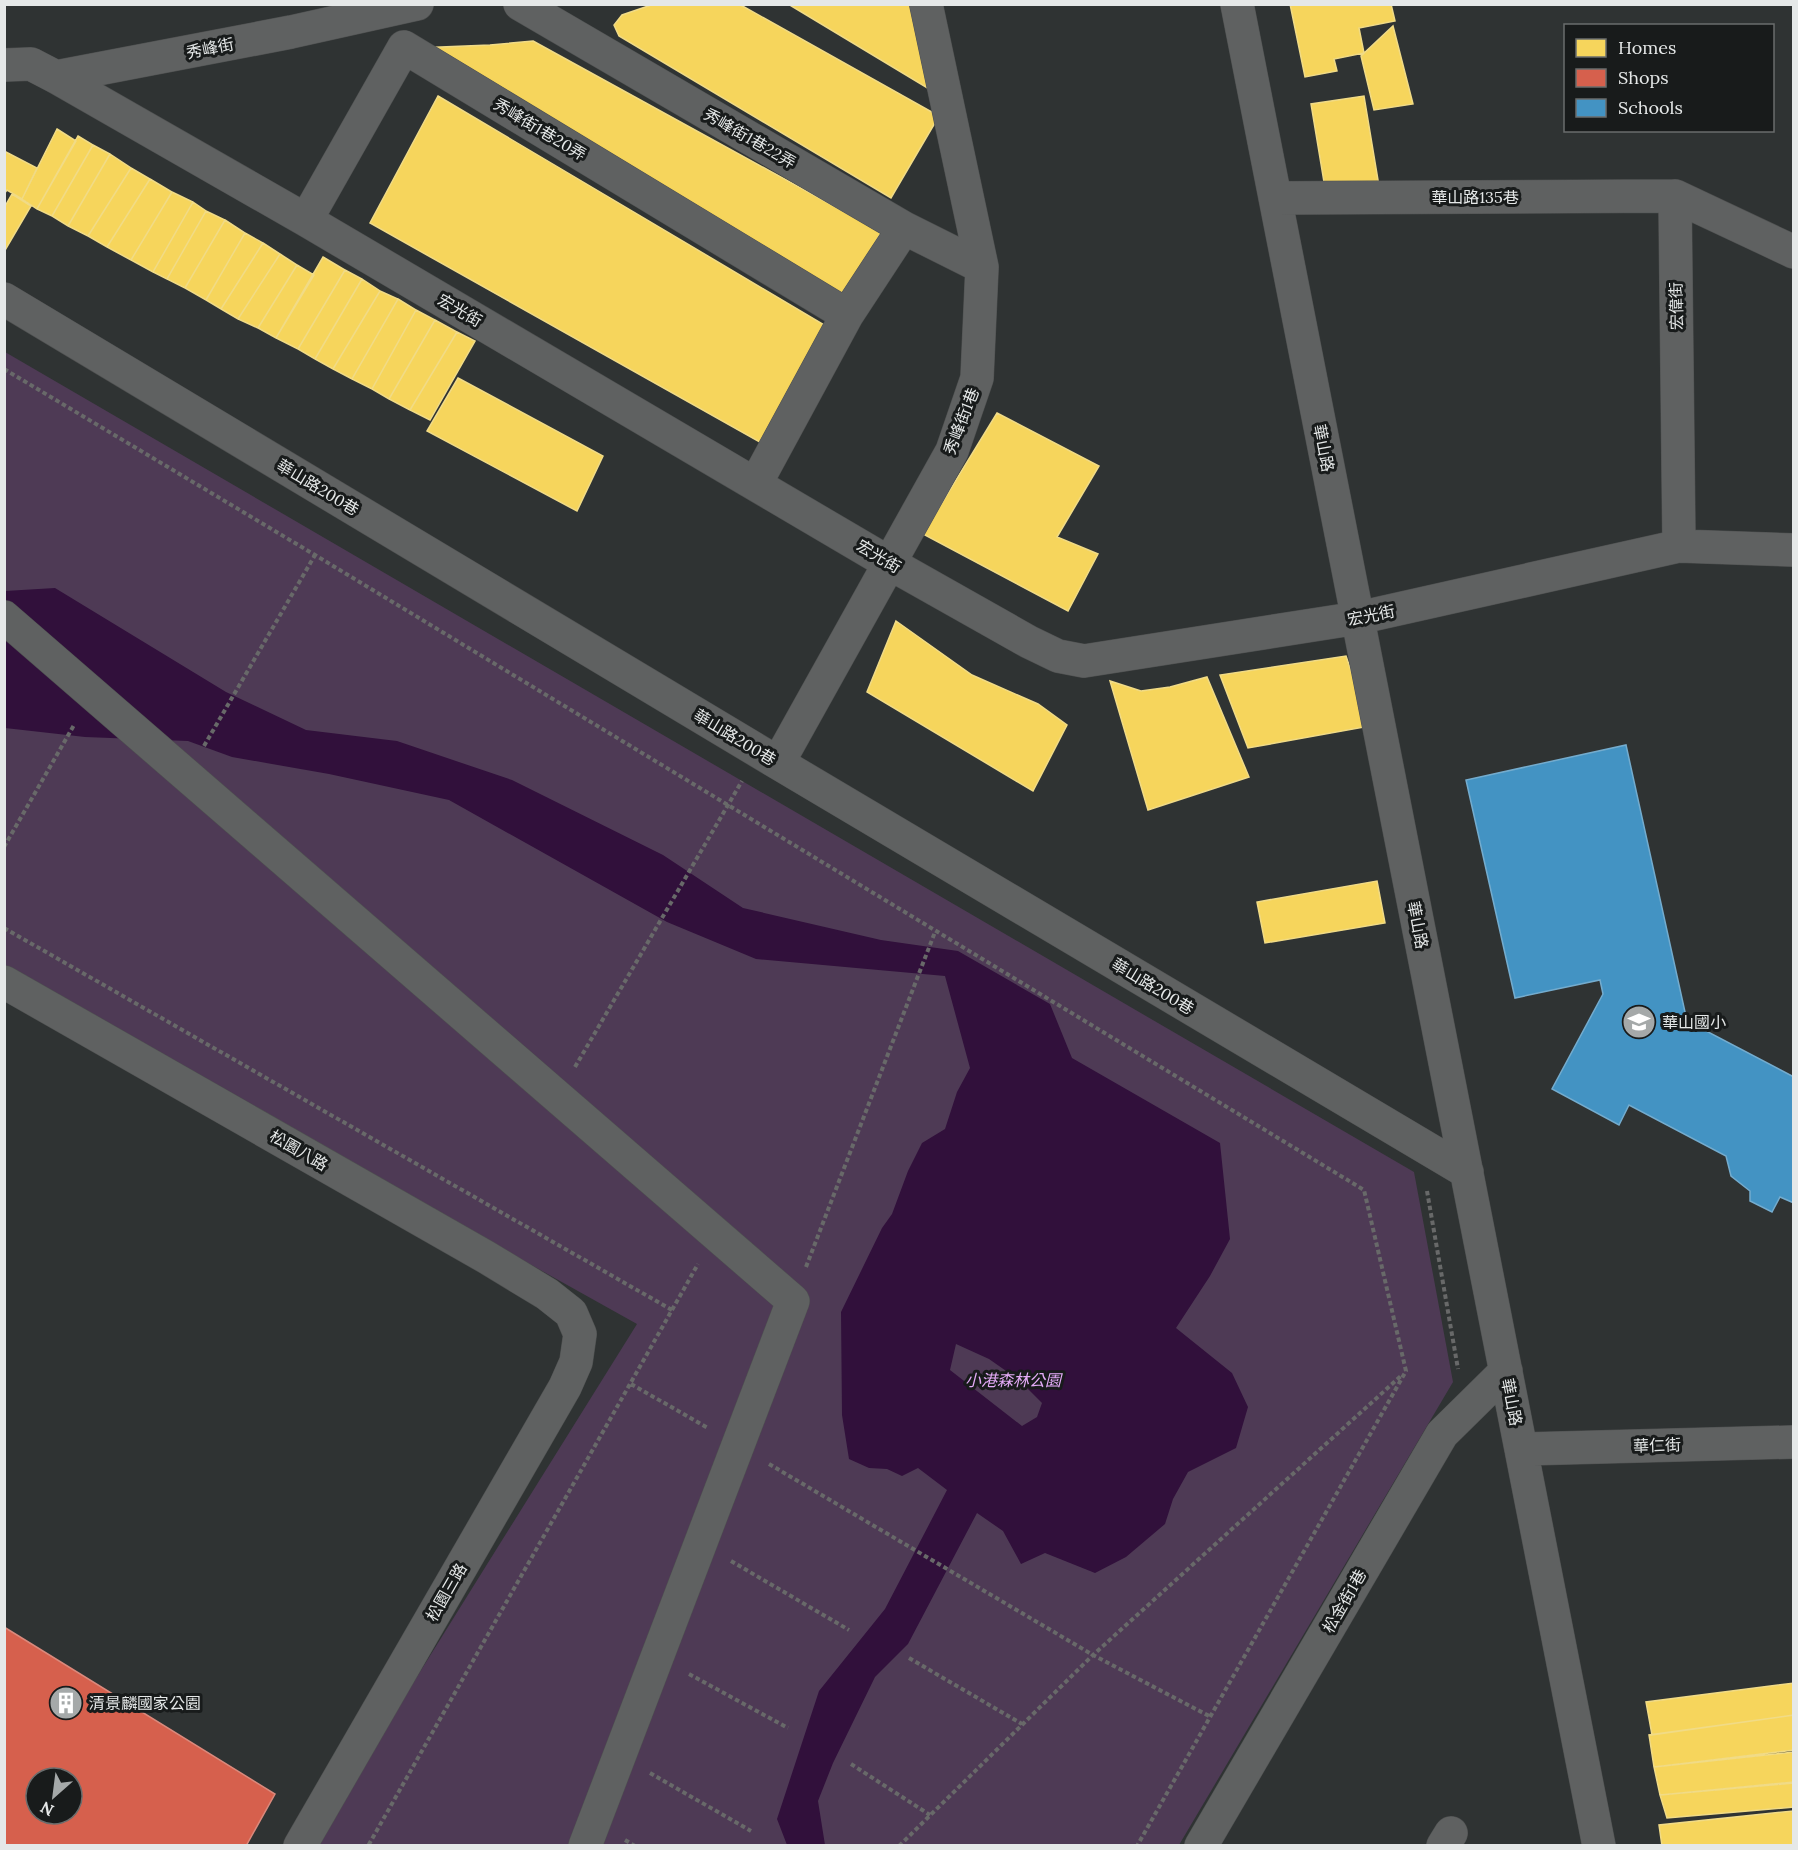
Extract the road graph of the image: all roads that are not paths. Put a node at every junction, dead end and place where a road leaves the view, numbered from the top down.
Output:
1 (417, 4) edge
2 (520, 4) edge
3 (926, 4) edge
4 (1237, 4) edge
5 (4, 65) edge
6 (56, 77) junction
7 (1675, 196) junction
8 (1275, 198) junction
9 (306, 220) junction
10 (904, 228) junction
11 (1794, 252) edge
12 (982, 267) junction
13 (4, 299) edge
14 (847, 315) junction
15 (756, 483) junction
16 (1679, 546) junction
17 (1794, 550) edge
18 (889, 563) junction
19 (4, 617) edge
20 (1358, 618) junction
21 (769, 758) junction
22 (4, 982) edge
23 (1467, 1172) junction
24 (580, 1334) joint
25 (1506, 1371) junction
26 (1794, 1442) edge
27 (1521, 1449) junction
28 (300, 1845) edge
29 (585, 1845) edge
30 (1201, 1845) edge
31 (1599, 1845) edge

1 - 6 street, 秀峰街
2 - 10 street, 秀峰街1巷22弄
3 - 12 street, 秀峰街1巷
4 - 8 street, 華山路
5 - 6 street
6 - 9 street, 宏光街
7 - 8 street, 華山路135巷
7 - 11 street
7 - 16 street, 宏偉街
8 - 20 street, 華山路
9 - 14 street, 秀峰街1巷20弄
9 - 15 street, 宏光街
10 - 12 street, 秀峰街1巷22弄
10 - 14 street
12 - 18 street, 秀峰街1巷
13 - 21 street, 華山路200巷
14 - 15 street
15 - 18 street, 宏光街
16 - 17 street, 宏光街
16 - 20 street, 宏光街
18 - 20 street, 宏光街
18 - 21 street, 秀峰街1巷
19 - 29 street
20 - 23 street, 華山路
21 - 23 street, 華山路200巷
22 - 24 street, 松園八路
23 - 25 street, 華山路
24 - 28 street, 松園三路
25 - 27 street, 華山路
25 - 30 street, 松金街1巷
26 - 27 street, 華仁街
27 - 31 street, 華山路

